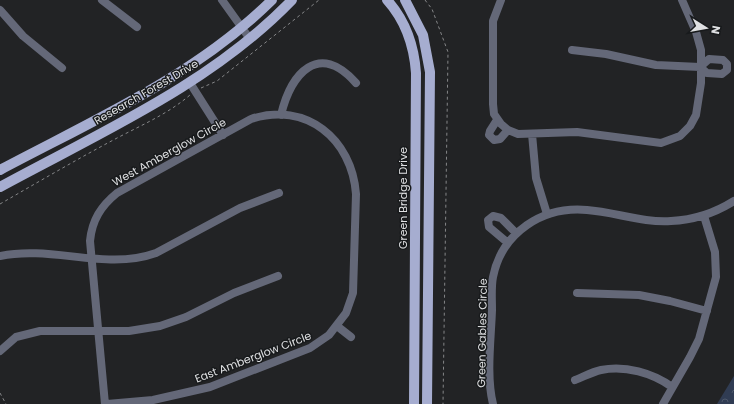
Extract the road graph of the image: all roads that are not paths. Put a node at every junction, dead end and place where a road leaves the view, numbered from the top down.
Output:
1 (102, 0) edge
2 (222, 0) edge
3 (272, 0) edge
4 (292, 0) edge
5 (387, 0) edge
6 (405, 0) edge
7 (682, 0) edge
8 (497, 1) edge
9 (0, 10) edge
10 (137, 27) dead end
11 (242, 27) junction
12 (250, 39) junction
13 (572, 50) dead end
14 (700, 67) junction
15 (62, 68) dead end
16 (190, 83) junction
17 (356, 83) dead end
18 (281, 115) junction
19 (497, 120) junction
20 (508, 130) junction
21 (532, 134) junction
22 (223, 135) junction
23 (0, 170) edge
24 (0, 187) edge
25 (279, 193) dead end
26 (734, 201) edge
27 (547, 214) junction
28 (704, 216) junction
29 (516, 233) junction
30 (508, 243) junction
31 (0, 256) edge
32 (91, 258) junction
33 (278, 276) dead end
34 (577, 293) dead end
35 (707, 311) junction
36 (337, 326) junction
37 (97, 331) junction
38 (351, 337) dead end
39 (0, 351) edge
40 (575, 380) dead end
41 (672, 387) junction
42 (106, 404) edge
43 (414, 404) edge
44 (427, 404) edge
45 (493, 404) edge
46 (663, 404) edge

1 - 10 street
2 - 11 street
3 - 11 main road, Research Forest Drive
4 - 12 main road, Research Forest Drive
5 - 43 main road, Green Bridge Drive
6 - 44 main road
7 - 14 street
8 - 19 street
9 - 15 street
11 - 12 street
11 - 23 main road, Research Forest Drive
12 - 16 main road, Research Forest Drive
13 - 14 street
14 - 21 street
16 - 22 street
16 - 24 main road, Research Forest Drive
17 - 18 street
18 - 22 street, West Amberglow Circle
18 - 36 street, East Amberglow Circle
19 - 20 street
19 - 20 street
20 - 21 street
21 - 27 street
22 - 32 street, West Amberglow Circle
25 - 32 street
26 - 28 street, Green Gables Circle
27 - 28 street, Green Gables Circle
27 - 29 street, Green Gables Circle
28 - 35 street
29 - 30 street, Green Gables Circle
29 - 30 street
30 - 45 street, Green Gables Circle
31 - 32 street
32 - 37 street, West Amberglow Circle
33 - 37 street
34 - 35 street
35 - 41 street
36 - 38 street
36 - 42 street, East Amberglow Circle
37 - 39 street
37 - 42 street, West Amberglow Circle
40 - 41 street
41 - 46 street

